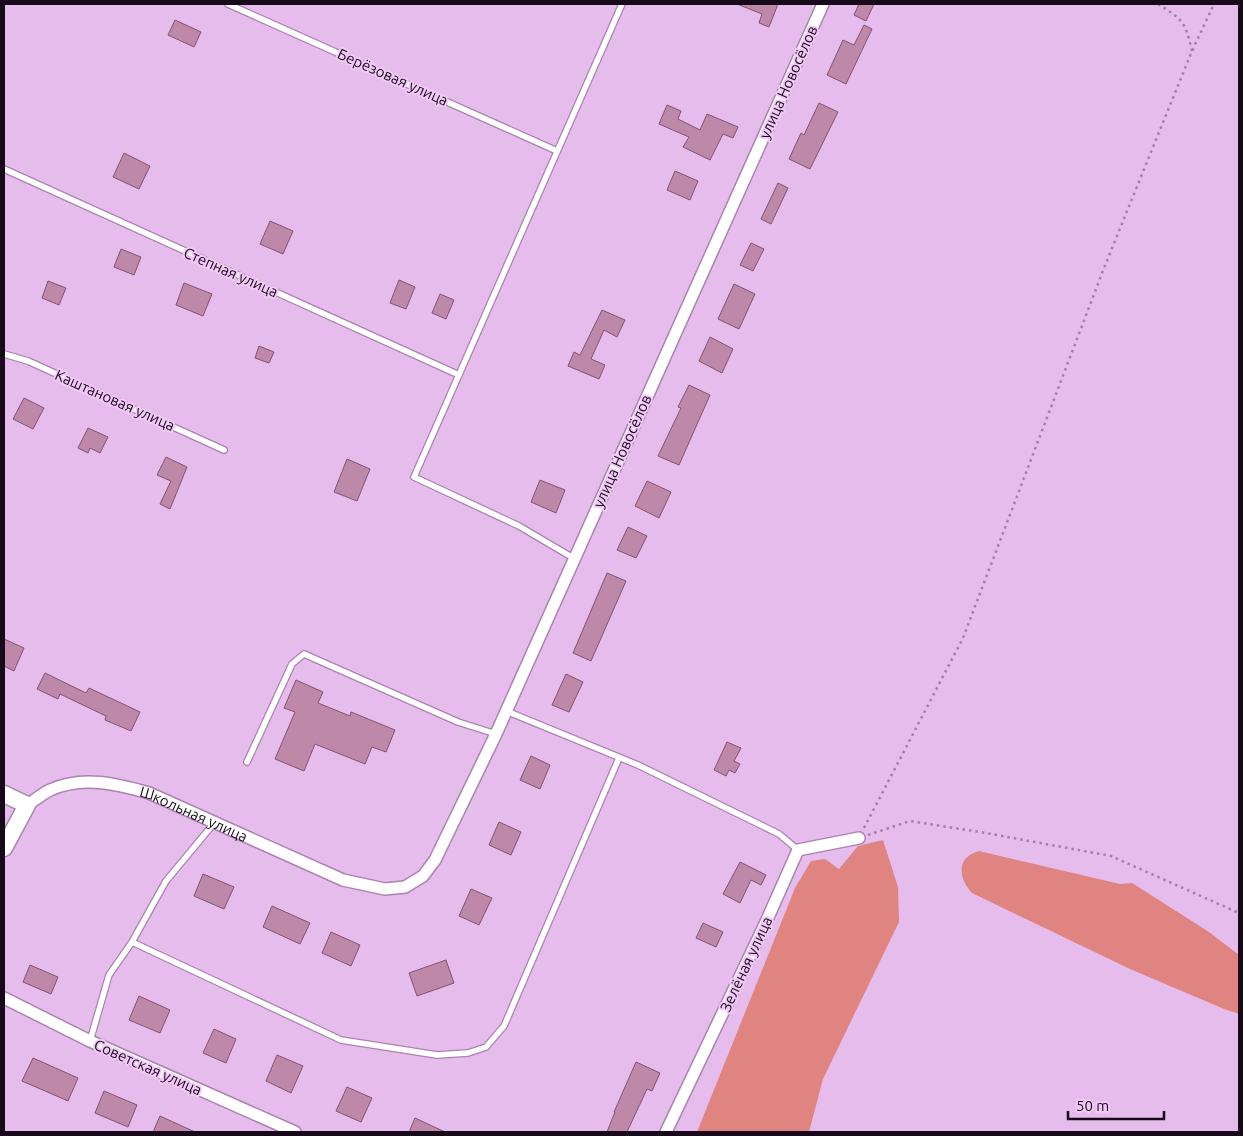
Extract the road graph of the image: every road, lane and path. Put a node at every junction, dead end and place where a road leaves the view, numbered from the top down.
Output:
1 (228, 4) edge
2 (622, 4) edge
3 (822, 4) edge
4 (1158, 4) edge
5 (1214, 4) edge
6 (1192, 51) junction
7 (557, 151) junction
8 (4, 169) edge
9 (4, 354) edge
10 (459, 375) junction
11 (224, 450) dead end
12 (574, 559) junction
13 (506, 711) junction
14 (496, 734) junction
15 (619, 758) junction
16 (247, 762) dead end
17 (4, 794) edge
18 (27, 804) junction
19 (215, 822) junction
20 (859, 838) junction
21 (4, 848) edge
22 (798, 850) junction
23 (405, 887) joint
24 (1239, 913) edge
25 (132, 942) junction
26 (4, 998) edge
27 (90, 1042) junction
28 (295, 1132) edge
29 (666, 1132) edge

1 - 7 lane, Берёзовая улица
2 - 7 lane
3 - 12 street, улица Новосёлов
4 - 6 path
5 - 6 path
6 - 20 path
7 - 10 lane
8 - 10 lane, Степная улица
9 - 11 lane, Каштановая улица
10 - 12 lane
12 - 13 street, улица Новосёлов
13 - 14 street, улица Новосёлов
13 - 15 lane
14 - 16 lane
14 - 23 street, улица Новосёлов
15 - 22 lane
15 - 25 lane
17 - 18 street
18 - 19 street, Школьная улица
18 - 21 street
19 - 23 street, Школьная улица
19 - 25 lane
20 - 22 street
20 - 24 path
22 - 29 street, Зелёная улица
25 - 27 lane
26 - 27 street, Советская улица
27 - 28 street, Советская улица

